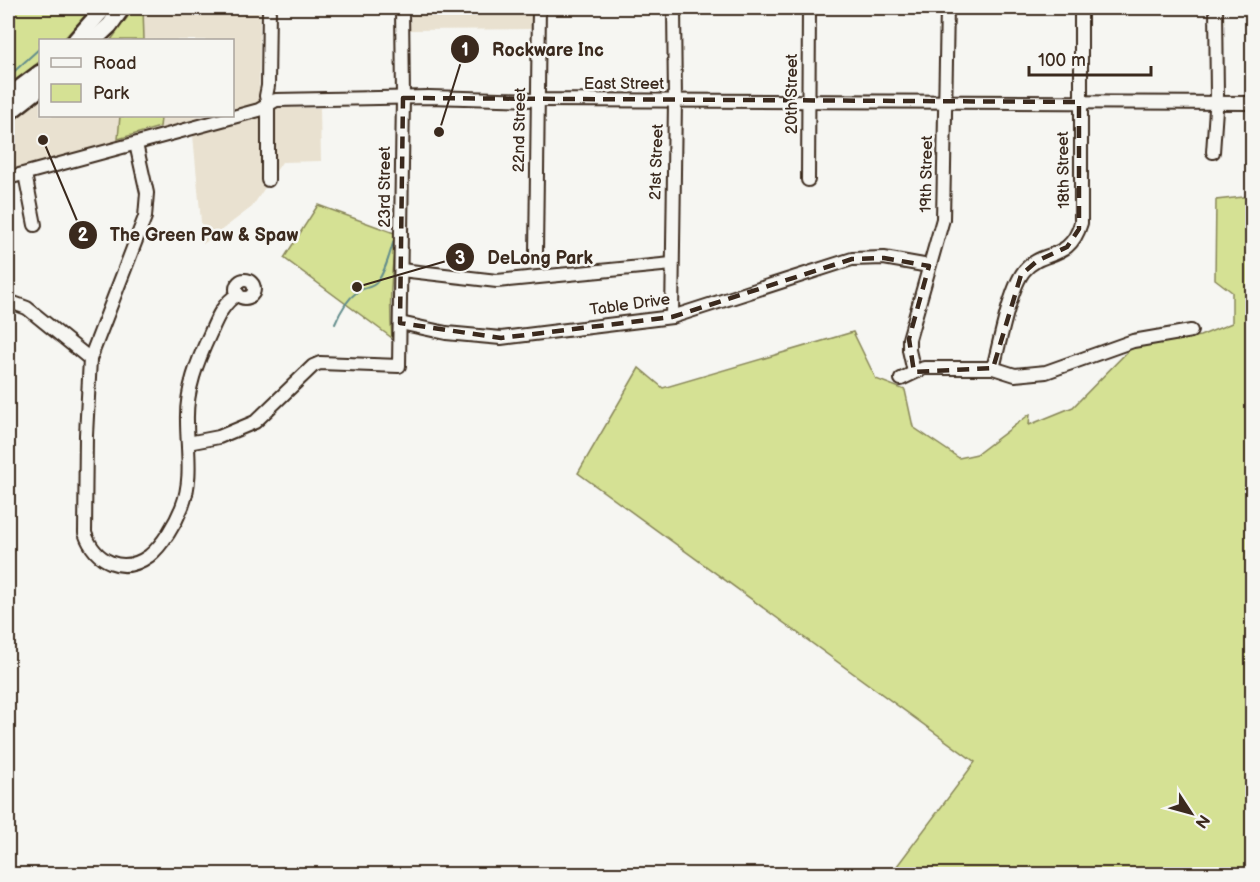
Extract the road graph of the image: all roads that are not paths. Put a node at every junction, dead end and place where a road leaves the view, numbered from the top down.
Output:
1 (104, 8) edge
2 (122, 8) edge
3 (268, 8) edge
4 (402, 8) edge
5 (539, 8) edge
6 (674, 8) edge
7 (809, 8) edge
8 (947, 8) edge
9 (1081, 8) edge
10 (1216, 8) edge
11 (77, 39) edge
12 (95, 39) edge
13 (39, 74) edge
14 (39, 89) edge
15 (8, 97) edge
16 (403, 98) junction
17 (536, 100) junction
18 (675, 101) junction
19 (808, 101) junction
20 (944, 102) junction
21 (1079, 102) junction
22 (1217, 103) junction
23 (1252, 103) edge
24 (268, 104) junction
25 (8, 113) edge
26 (234, 117) edge
27 (234, 117) edge
28 (136, 144) junction
29 (1213, 152) dead end
30 (25, 174) junction
31 (8, 178) edge
32 (268, 180) dead end
33 (808, 180) dead end
34 (35, 225) dead end
35 (536, 253) dead end
36 (672, 264) junction
37 (929, 266) junction
38 (401, 270) junction
39 (238, 294) dead end
40 (8, 301) edge
41 (672, 317) junction
42 (400, 323) junction
43 (1191, 332) dead end
44 (90, 359) junction
45 (993, 368) junction
46 (914, 372) junction
47 (901, 379) dead end
48 (188, 443) junction

1 - 11 main road
2 - 12 main road
3 - 24 street
4 - 16 street, 23rd Street
5 - 17 street, 22nd Street
6 - 18 street, 21st Street
7 - 19 street, 20th Street
8 - 20 street, 19th Street
9 - 21 street, 18th Street
10 - 22 street
13 - 15 main road
14 - 25 main road
16 - 17 street, East Street
16 - 24 street, East Street
16 - 38 street, 23rd Street
17 - 18 street, East Street
17 - 35 street, 22nd Street
18 - 19 street, East Street
18 - 36 street, 21st Street
19 - 20 street, East Street
19 - 33 street, 20th Street
20 - 21 street, East Street
20 - 37 street, 19th Street
21 - 22 street, East Street
21 - 45 street, 18th Street
22 - 23 street, East Street
22 - 29 street
24 - 26 street, East Street
24 - 32 street
27 - 28 street, East Street
28 - 30 street, East Street
28 - 44 street
30 - 31 street, East Street
30 - 34 street
36 - 38 street
36 - 41 street, 21st Street
37 - 41 street, Table Drive
37 - 46 street, 19th Street
38 - 42 street, 23rd Street
39 - 48 street
40 - 44 street
41 - 42 street, Table Drive
42 - 48 street, 23rd Street
43 - 45 street
44 - 48 street
45 - 46 street
46 - 47 street

